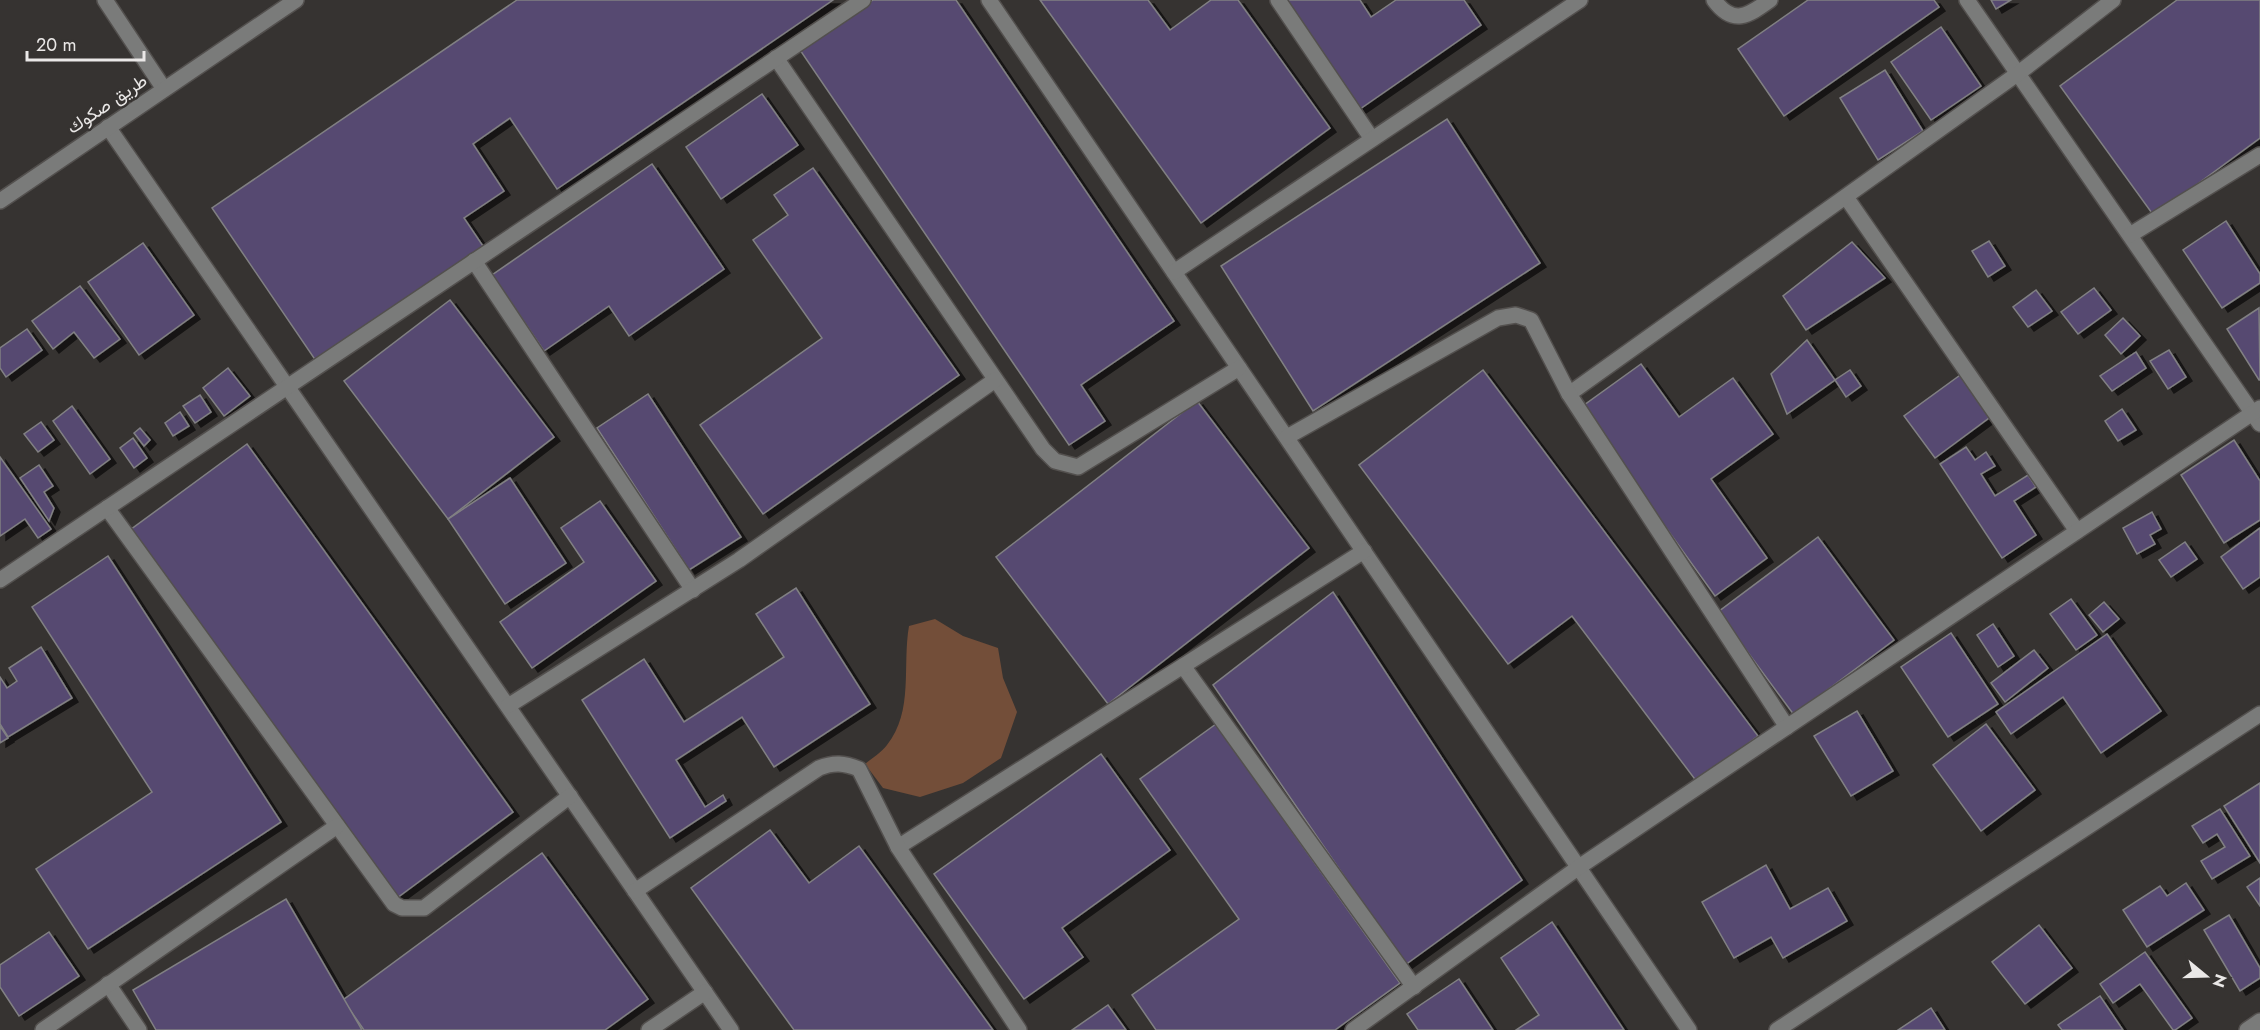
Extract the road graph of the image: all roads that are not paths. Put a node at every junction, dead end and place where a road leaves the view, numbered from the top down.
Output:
1 (105, 0) edge
2 (296, 0) edge
3 (863, 0) edge
4 (989, 0) edge
5 (1278, 0) edge
6 (1580, 0) edge
7 (1714, 0) edge
8 (1770, 0) edge
9 (1967, 0) edge
10 (2113, 0) edge
11 (776, 58) junction
12 (2020, 72) junction
13 (164, 89) junction
14 (108, 127) junction
15 (1371, 139) junction
16 (2260, 154) edge
17 (1846, 197) junction
18 (1, 198) edge
19 (2130, 235) junction
20 (474, 261) junction
21 (1174, 272) junction
22 (1239, 368) junction
23 (995, 380) junction
24 (287, 386) junction
25 (1569, 394) junction
26 (2258, 415) edge
27 (1287, 437) junction
28 (107, 508) junction
29 (2077, 531) junction
30 (1364, 551) junction
31 (0, 580) edge
32 (693, 590) junction
33 (1183, 666) junction
34 (508, 706) junction
35 (2260, 714) edge
36 (1787, 727) junction
37 (570, 796) junction
38 (337, 826) junction
39 (898, 847) junction
40 (1579, 867) junction
41 (635, 891) junction
42 (108, 984) junction
43 (1414, 987) junction
44 (705, 992) junction
45 (2260, 1021) edge
46 (43, 1030) edge
47 (139, 1030) edge
48 (649, 1030) edge
49 (731, 1030) edge
50 (1019, 1030) edge
51 (1353, 1030) edge
52 (1689, 1030) edge
53 (1777, 1030) edge
54 (2247, 1030) edge

1 - 13 street
2 - 13 street, طريق صكوك
3 - 11 street
4 - 21 street
5 - 15 street
6 - 15 street
7 - 8 street
9 - 12 street
10 - 12 street
11 - 20 street
11 - 23 street
12 - 17 street
12 - 19 street
13 - 14 street, طريق صكوك
14 - 18 street, طريق صكوك
14 - 24 street
15 - 21 street
16 - 19 street
17 - 25 street
17 - 29 street
19 - 26 street
20 - 24 street
20 - 32 street
21 - 22 street
22 - 23 street
22 - 27 street
23 - 32 street
24 - 28 street
24 - 34 street
25 - 27 street
25 - 36 street
26 - 29 street
27 - 30 street
28 - 31 street
28 - 38 street
29 - 36 street
30 - 33 street
30 - 40 street
32 - 34 street
33 - 39 street
33 - 43 street
34 - 37 street
35 - 53 street
36 - 40 street
37 - 38 street
37 - 41 street
38 - 42 street
39 - 41 street
39 - 50 street
40 - 43 street
40 - 52 street
41 - 44 street
42 - 46 street
42 - 47 street
43 - 51 street
44 - 48 street
44 - 49 street
45 - 54 street

